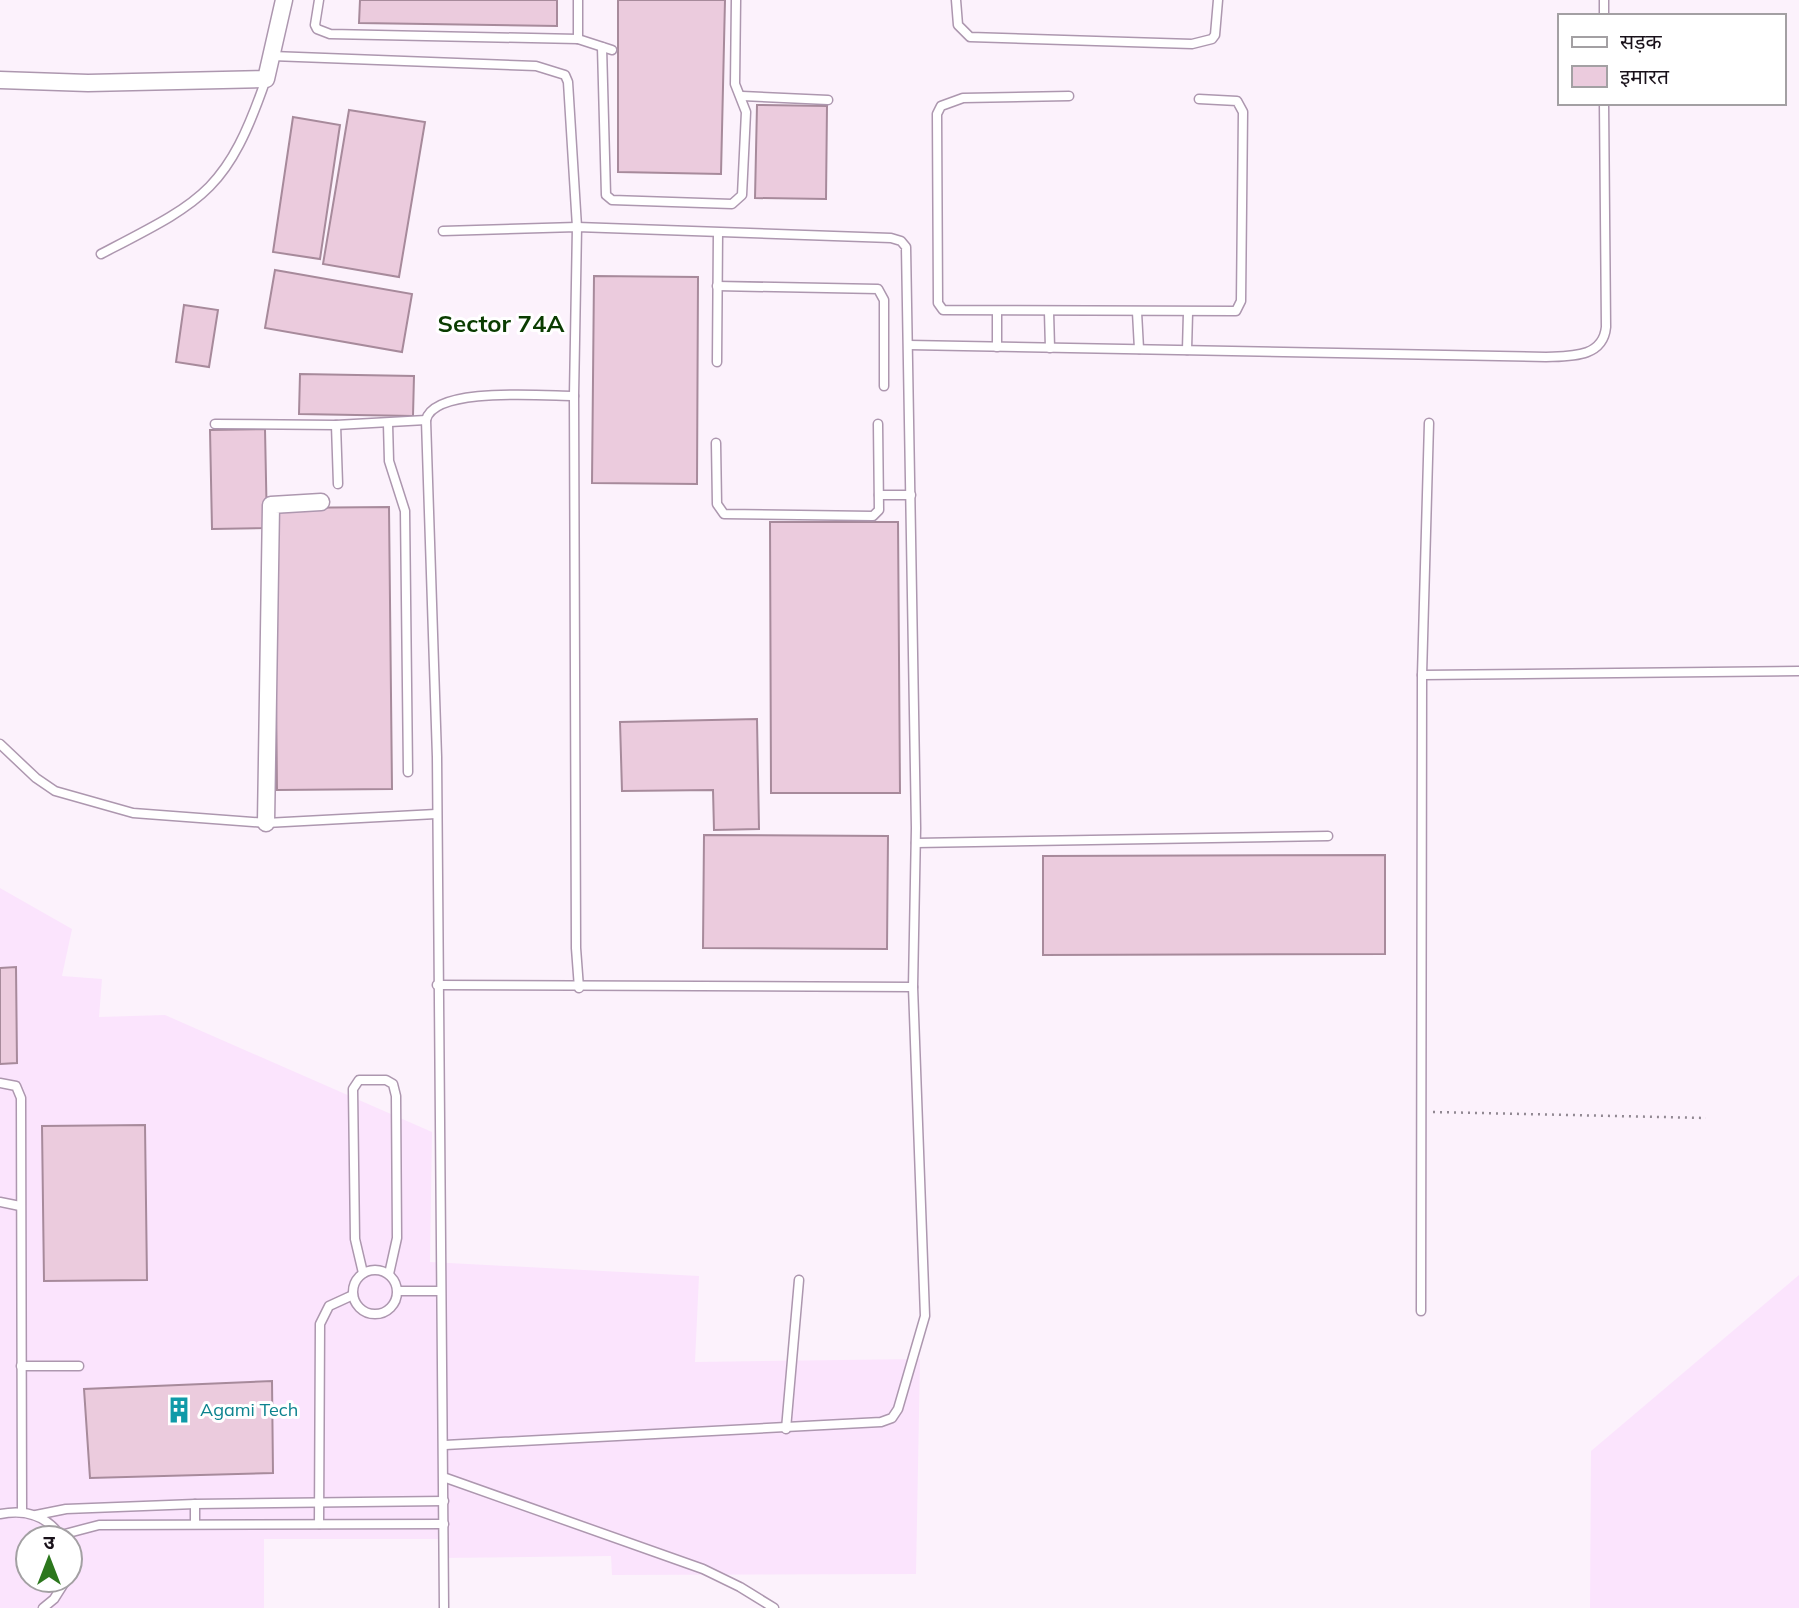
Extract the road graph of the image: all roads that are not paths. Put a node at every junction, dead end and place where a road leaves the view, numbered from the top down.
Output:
1 (284, 0) edge
2 (318, 0) edge
3 (578, 0) edge
4 (736, 0) edge
5 (956, 0) edge
6 (1218, 0) edge
7 (578, 39) junction
8 (602, 47) junction
9 (611, 50) dead end
10 (272, 56) junction
11 (266, 79) junction
12 (0, 80) edge
13 (742, 96) junction
14 (1069, 96) dead end
15 (1199, 99) dead end
16 (828, 100) dead end
17 (1605, 105) edge
18 (577, 227) junction
19 (443, 231) dead end
20 (718, 233) junction
21 (101, 254) dead end
22 (718, 286) junction
23 (997, 312) junction
24 (1049, 312) junction
25 (1138, 312) junction
26 (1188, 313) junction
27 (909, 345) junction
28 (997, 347) junction
29 (1050, 348) junction
30 (1139, 349) junction
31 (1187, 350) junction
32 (718, 362) dead end
33 (884, 386) dead end
34 (574, 396) junction
35 (426, 420) junction
36 (1429, 422) dead end
37 (215, 424) dead end
38 (388, 424) junction
39 (878, 424) dead end
40 (336, 425) junction
41 (716, 443) dead end
42 (338, 484) dead end
43 (879, 495) junction
44 (911, 495) junction
45 (321, 502) dead end
46 (1799, 671) edge
47 (1422, 675) junction
48 (0, 744) edge
49 (408, 772) dead end
50 (436, 814) junction
51 (266, 822) junction
52 (1328, 836) dead end
53 (916, 843) junction
54 (437, 985) junction
55 (913, 987) junction
56 (579, 988) junction
57 (0, 1083) edge
58 (0, 1202) edge
59 (20, 1206) junction
60 (363, 1273) junction
61 (389, 1274) junction
62 (799, 1280) dead end
63 (398, 1290) junction
64 (439, 1291) junction
65 (353, 1295) junction
66 (1421, 1311) dead end
67 (21, 1366) junction
68 (79, 1366) dead end
69 (786, 1429) junction
70 (445, 1446) junction
71 (446, 1478) junction
72 (444, 1501) junction
73 (319, 1503) junction
74 (195, 1504) junction
75 (22, 1510) junction
76 (0, 1514) edge
77 (36, 1515) junction
78 (51, 1524) edge
79 (195, 1524) junction
80 (319, 1524) junction
81 (444, 1524) junction
82 (84, 1530) edge
83 (57, 1594) edge
84 (43, 1608) edge
85 (444, 1608) edge
86 (774, 1608) edge

1 - 10 street
2 - 7 lane
3 - 7 lane
4 - 13 lane
5 - 6 lane
7 - 8 lane
8 - 9 lane
8 - 13 lane
10 - 11 street
10 - 18 lane
11 - 12 street
11 - 21 lane
13 - 16 lane
14 - 23 lane
15 - 26 lane
17 - 31 lane
18 - 19 lane
18 - 20 lane
18 - 34 lane
20 - 22 lane
20 - 27 lane
22 - 32 lane
22 - 33 lane
23 - 24 lane
23 - 28 lane
24 - 25 lane
24 - 29 lane
25 - 26 lane
25 - 30 lane
26 - 31 lane
27 - 28 lane
27 - 44 lane
28 - 29 lane
29 - 30 lane
30 - 31 lane
34 - 35 lane
34 - 56 lane
35 - 38 lane
35 - 50 lane
36 - 47 lane
37 - 40 lane
38 - 40 lane
38 - 49 lane
39 - 43 lane
40 - 42 lane
41 - 43 lane
43 - 44 lane
44 - 53 lane
45 - 51 street
46 - 47 lane
47 - 66 lane
48 - 51 lane
50 - 51 lane
50 - 54 lane
52 - 53 lane
53 - 55 lane
54 - 56 lane
54 - 64 lane
55 - 56 lane
55 - 69 lane
57 - 59 lane
58 - 59 lane
59 - 67 lane
60 - 61 lane
60 - 61 lane
60 - 65 lane
61 - 63 lane
62 - 69 lane
63 - 64 lane
63 - 65 lane
64 - 70 lane
65 - 73 lane
67 - 68 lane
67 - 75 lane
69 - 70 lane
70 - 71 lane
71 - 72 lane
71 - 86 lane
72 - 73 lane
72 - 81 lane
73 - 74 lane
73 - 80 lane
74 - 77 lane
74 - 79 lane
75 - 76 lane
75 - 77 lane
77 - 78 lane
79 - 80 lane
79 - 82 lane
80 - 81 lane
81 - 85 lane
83 - 84 lane

